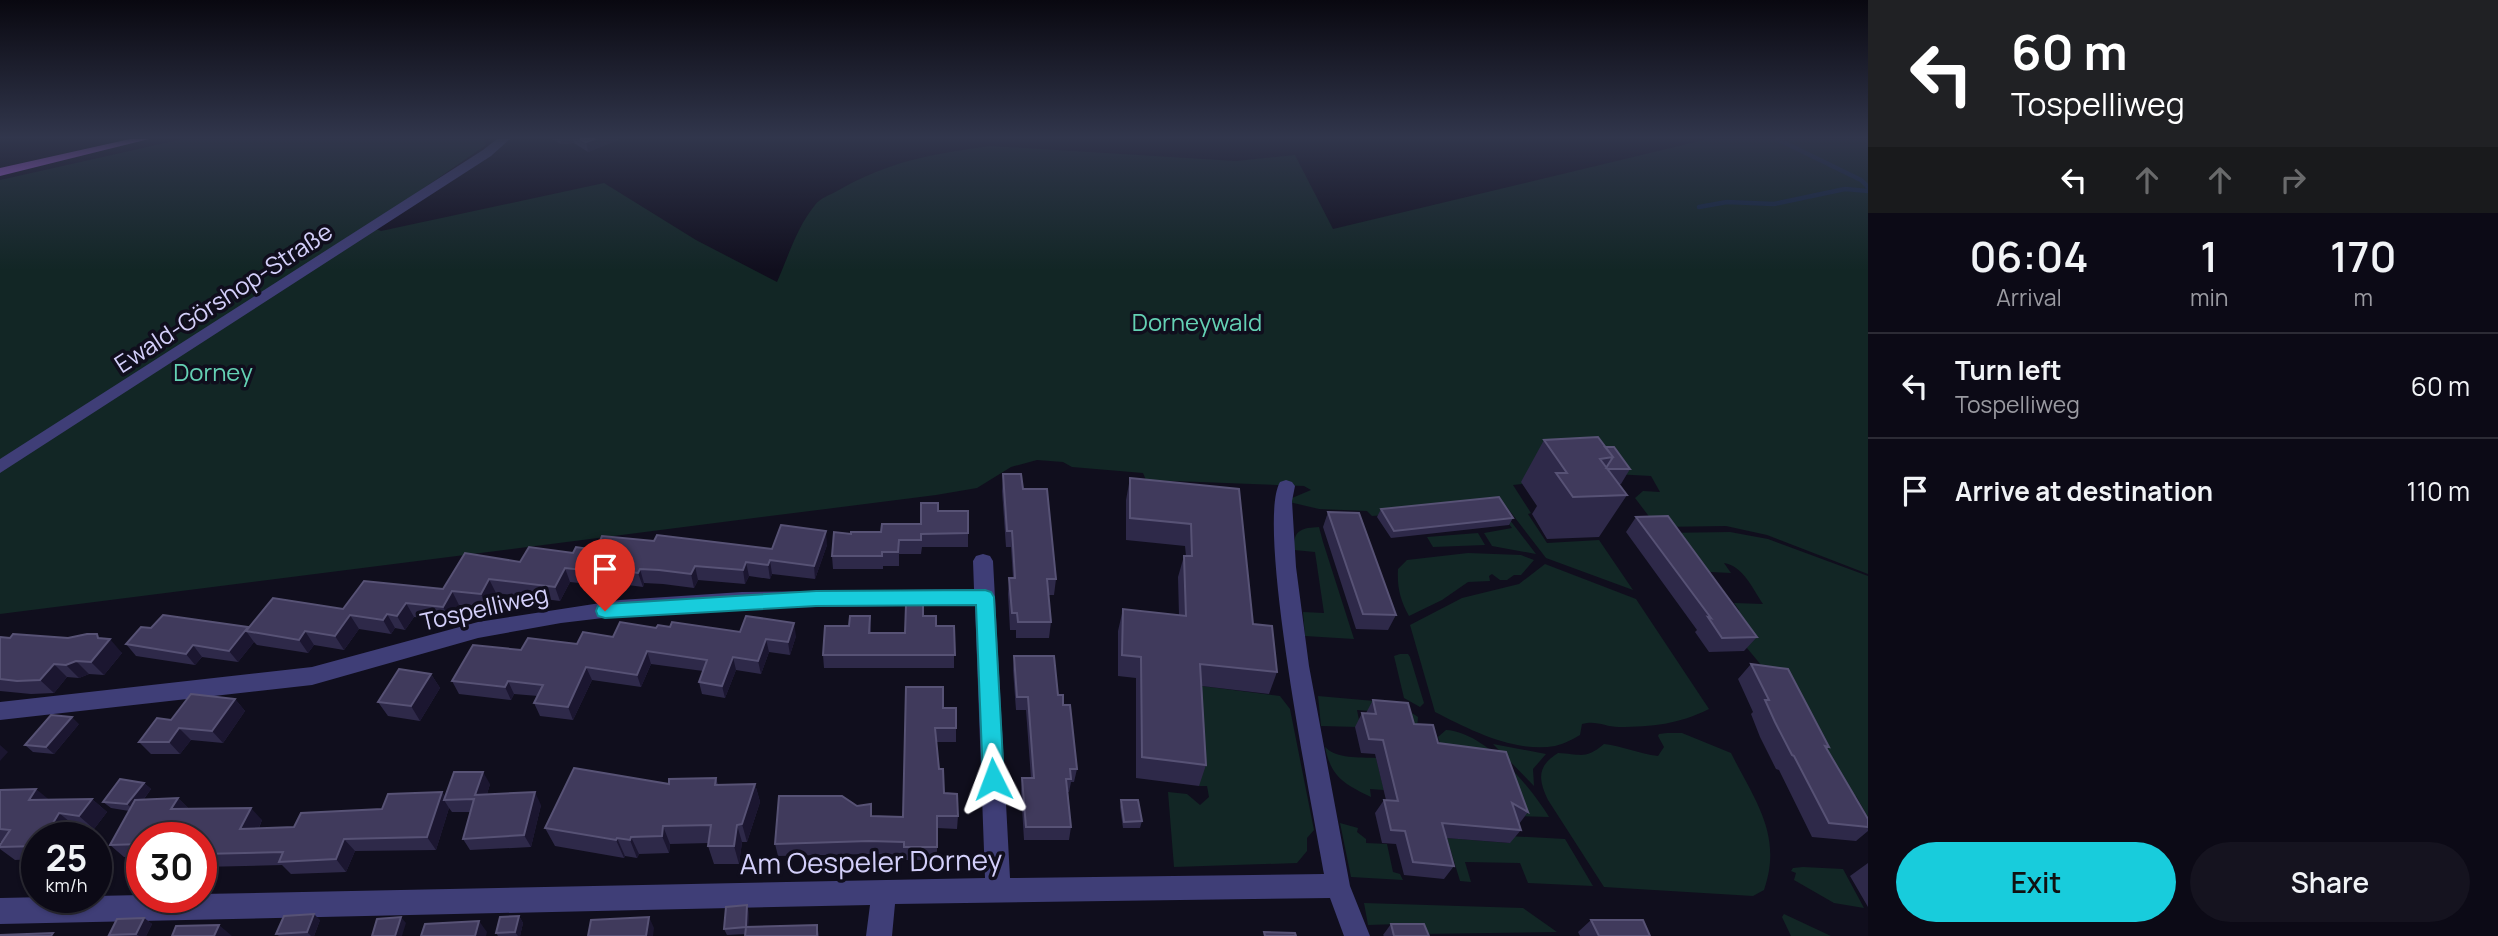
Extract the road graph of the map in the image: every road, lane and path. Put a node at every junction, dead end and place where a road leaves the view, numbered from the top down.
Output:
1 (441, 183) edge
2 (0, 467) edge
3 (1286, 486) dead end
4 (983, 561) dead end
5 (985, 597) junction
6 (0, 711) edge
7 (1338, 886) junction
8 (998, 890) junction
9 (884, 892) junction
10 (0, 911) edge
11 (879, 936) edge
12 (1357, 936) edge

1 - 2 street, Ewald-Görshop-Straße
3 - 7 street
4 - 5 street
5 - 6 street, Tospelliweg
5 - 8 street
7 - 8 street, Am Oespeler Dorney
7 - 12 street
8 - 9 street, Am Oespeler Dorney
9 - 10 street, Am Oespeler Dorney
9 - 11 street

